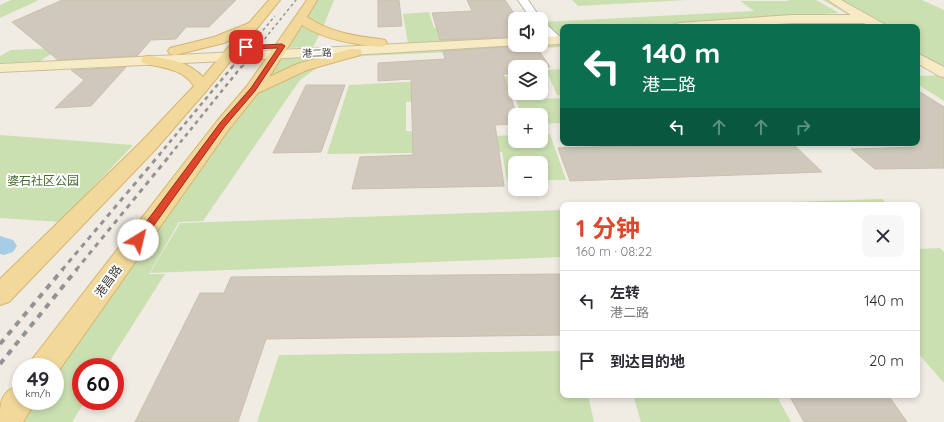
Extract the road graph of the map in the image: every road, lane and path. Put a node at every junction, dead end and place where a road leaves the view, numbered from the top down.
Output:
1 (275, 0) edge
2 (312, 0) edge
3 (523, 0) edge
4 (834, 0) edge
5 (820, 4) edge
6 (531, 12) edge
7 (300, 18) junction
8 (796, 22) junction
9 (866, 23) edge
10 (749, 24) edge
11 (783, 24) edge
12 (805, 24) edge
13 (253, 25) junction
14 (508, 36) edge
15 (508, 42) edge
16 (380, 43) junction
17 (920, 49) edge
18 (176, 50) junction
19 (280, 50) junction
20 (355, 52) junction
21 (230, 53) junction
22 (920, 59) edge
23 (0, 60) edge
24 (148, 60) junction
25 (944, 61) edge
26 (0, 68) edge
27 (944, 73) edge
28 (202, 87) junction
29 (253, 89) junction
30 (0, 295) edge
31 (51, 358) edge
32 (13, 410) edge
33 (4, 422) edge

1 - 13 main road
2 - 7 main road, 港昌路
3 - 6 street
4 - 9 street
5 - 8 street
5 - 9 street
7 - 16 main road
7 - 19 main road, 港昌路
8 - 9 street
8 - 10 street
8 - 11 street
8 - 12 street
13 - 18 main road
13 - 21 main road
14 - 16 street, 港二路
15 - 20 street, 港二路
16 - 19 street, 港二路
17 - 25 street
18 - 21 street, 港二路
18 - 23 street, 港二路
19 - 20 street, 港二路
19 - 21 street, 港二路
19 - 29 main road, 港昌路
20 - 29 main road
21 - 24 street, 港二路
21 - 28 main road
22 - 27 street
24 - 26 street, 港二路
24 - 28 main road
28 - 30 main road
29 - 31 main road, 港昌路
32 - 33 main road

